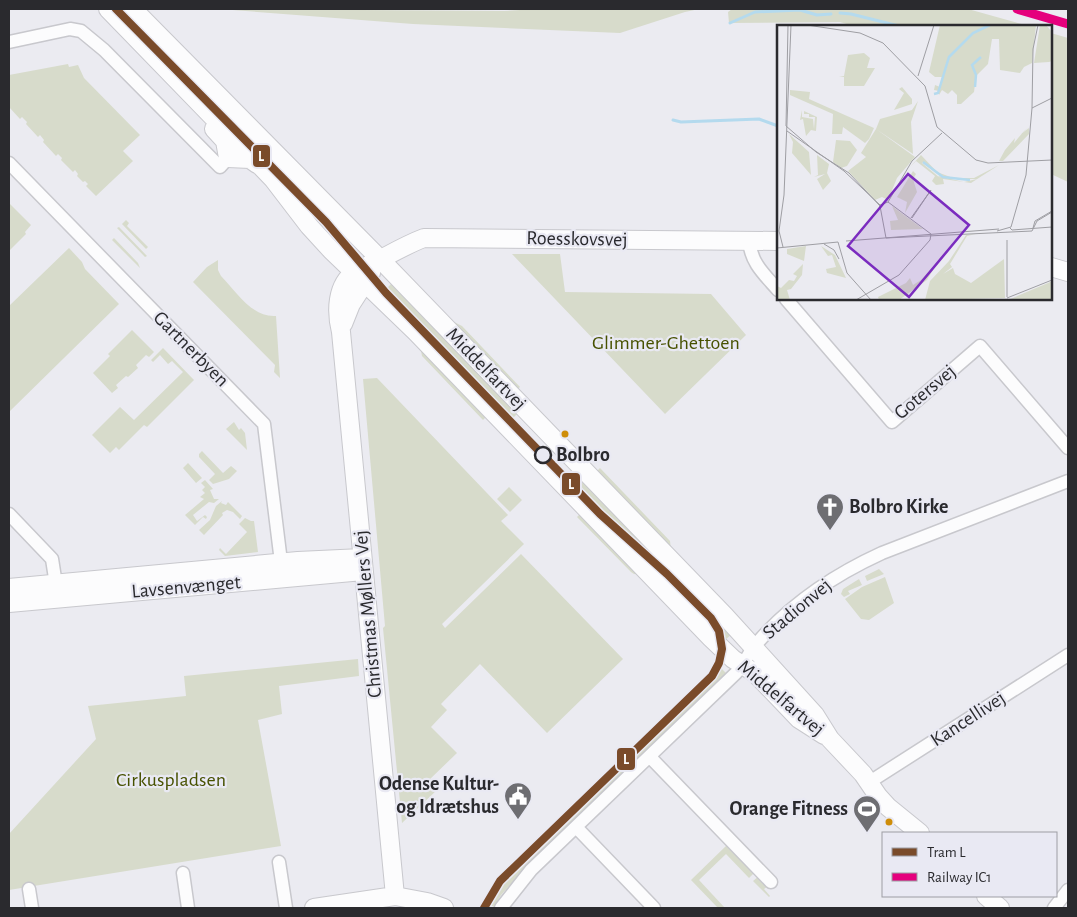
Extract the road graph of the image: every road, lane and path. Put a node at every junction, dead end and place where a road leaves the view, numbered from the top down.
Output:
1 (133, 9) edge
2 (109, 10) edge
3 (9, 42) edge
4 (168, 69) junction
5 (228, 158) junction
6 (9, 163) edge
7 (267, 173) junction
8 (749, 241) junction
9 (777, 241) edge
10 (380, 260) junction
11 (1052, 267) edge
12 (1068, 272) edge
13 (360, 278) junction
14 (777, 289) edge
15 (787, 300) edge
16 (1068, 448) edge
17 (1068, 481) edge
18 (9, 514) edge
19 (363, 565) junction
20 (282, 571) junction
21 (9, 588) edge
22 (57, 591) junction
23 (9, 603) edge
24 (753, 648) junction
25 (1068, 655) edge
26 (742, 664) junction
27 (830, 739) junction
28 (650, 756) junction
29 (868, 779) junction
30 (576, 827) junction
31 (916, 829) edge
32 (279, 862) dead end
33 (184, 873) dead end
34 (771, 882) dead end
35 (29, 889) dead end
36 (1068, 890) edge
37 (395, 896) junction
38 (977, 897) edge
39 (987, 897) edge
40 (32, 908) edge
41 (188, 908) edge
42 (286, 908) edge
43 (314, 908) edge
44 (442, 908) edge
45 (501, 908) edge
46 (654, 908) edge
47 (983, 908) edge
48 (1000, 908) edge
49 (1054, 908) edge

1 - 10 street, Middelfartvej
2 - 4 street, Middelfartvej
3 - 5 street
4 - 5 street
4 - 7 street, Middelfartvej
5 - 7 street
6 - 20 street, Gartnerbyen
7 - 10 street
7 - 13 street, Middelfartvej
8 - 9 street, Roesskovsvej
8 - 10 street, Roesskovsvej
8 - 14 street
10 - 13 street, Roesskovsvej
10 - 24 street, Middelfartvej
11 - 12 street
13 - 19 street, Christmas Møllers Vej
13 - 26 street, Middelfartvej
15 - 16 street, Gotersvej
17 - 24 street, Stadionvej
18 - 22 street
19 - 20 street, Lavsenvænget
19 - 37 street, Christmas Møllers Vej
20 - 22 street, Lavsenvænget
21 - 22 street, Lavsenvænget
22 - 23 street, Lavsenvænget
24 - 26 street, Stadionvej
24 - 27 street, Middelfartvej
25 - 29 street, Kancellivej
26 - 27 street, Middelfartvej
26 - 28 street, Stadionvej
27 - 29 street, Middelfartvej
28 - 30 street, Stadionvej
28 - 34 street
29 - 31 street, Middelfartvej
30 - 45 street, Stadionvej
30 - 46 street
32 - 42 street
33 - 41 street
35 - 40 street
36 - 49 street
37 - 43 street
37 - 44 street
38 - 47 street
39 - 48 street

